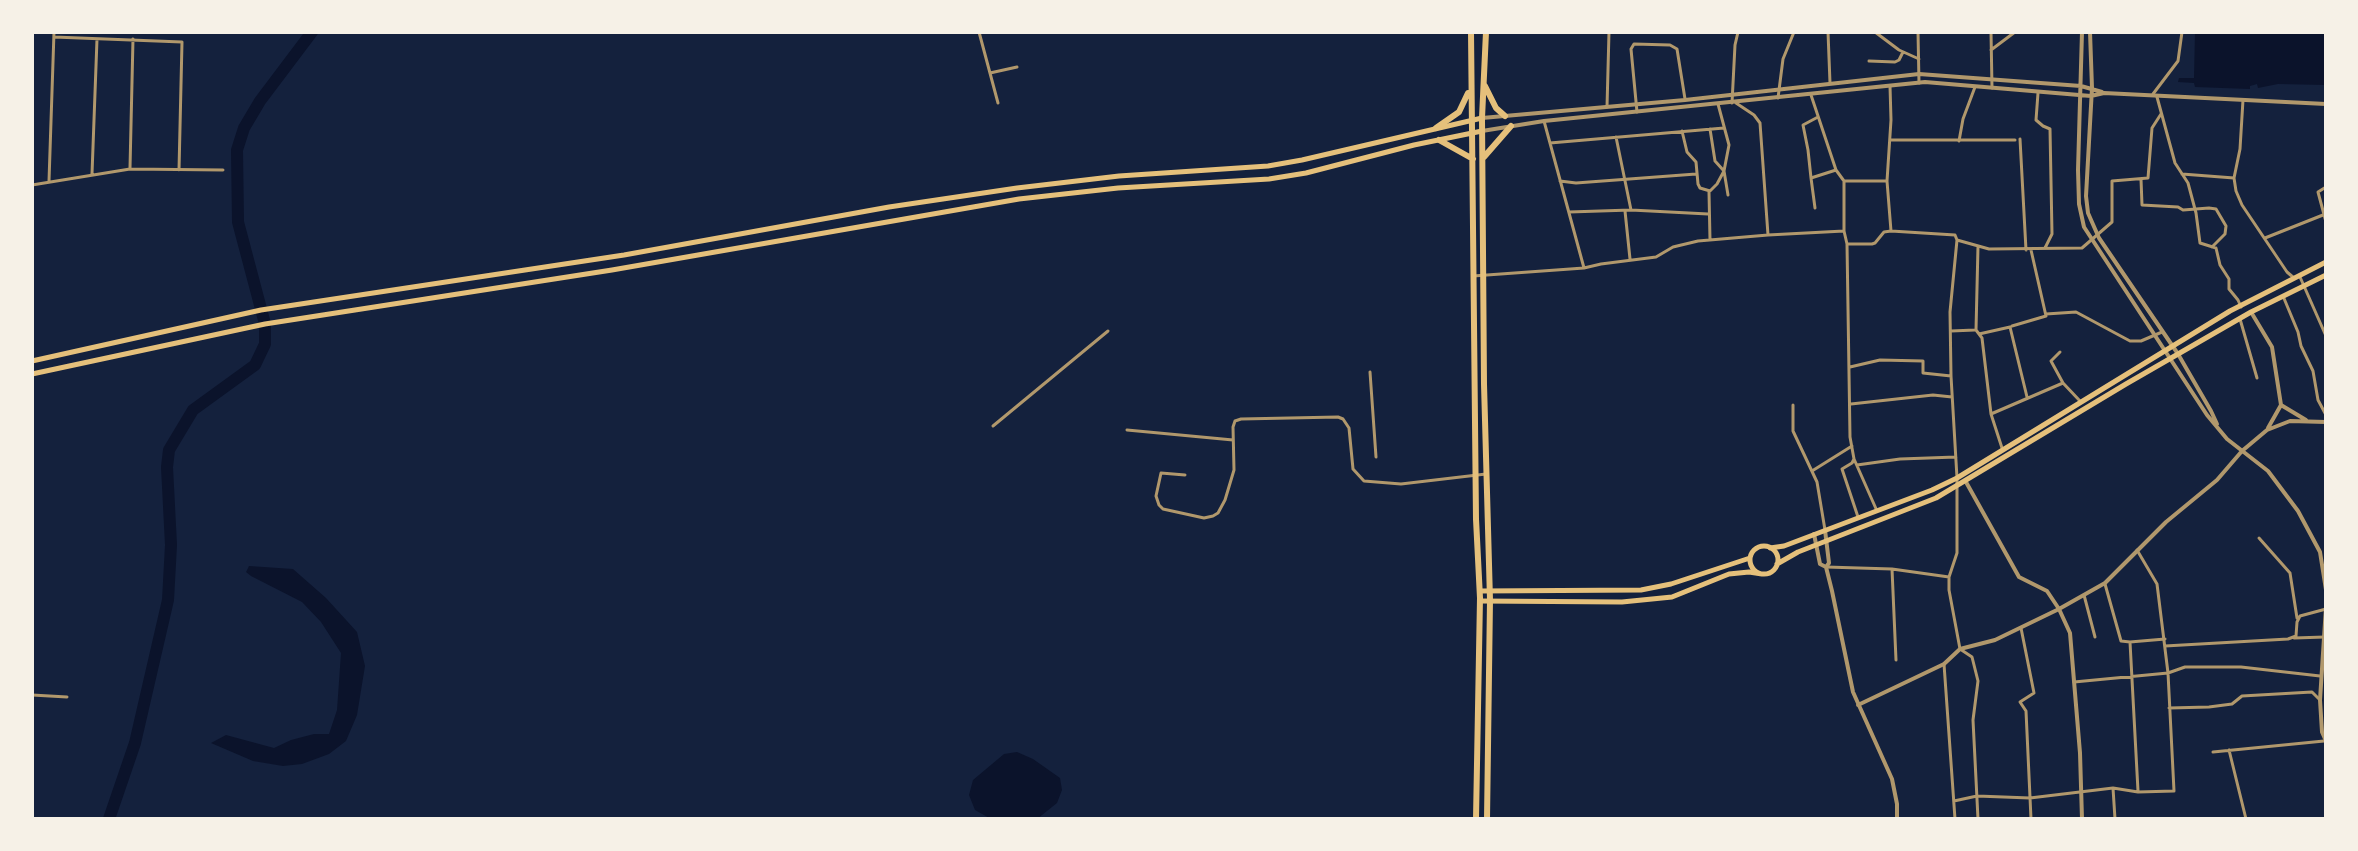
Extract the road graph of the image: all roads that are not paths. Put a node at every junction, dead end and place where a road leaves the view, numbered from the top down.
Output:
1 (90, 32) edge
2 (979, 32) edge
3 (1471, 32) edge
4 (1486, 32) edge
5 (1609, 32) edge
6 (1738, 32) edge
7 (1794, 32) edge
8 (1828, 32) edge
9 (1875, 32) edge
10 (1918, 32) edge
11 (1991, 32) edge
12 (2015, 32) edge
13 (2082, 32) edge
14 (2090, 32) edge
15 (2182, 32) edge
16 (54, 35) edge
17 (90, 39) junction
18 (97, 39) junction
19 (133, 39) junction
20 (1991, 50) junction
21 (1903, 52) junction
22 (1919, 59) junction
23 (1869, 61) dead end
24 (1017, 67) dead end
25 (990, 73) junction
26 (1919, 74) junction
27 (1992, 79) junction
28 (1471, 82) junction
29 (1830, 83) junction
30 (1919, 83) junction
31 (1485, 86) junction
32 (1890, 86) junction
33 (2081, 86) junction
34 (1975, 87) junction
35 (2092, 88) junction
36 (1778, 89) junction
37 (1992, 89) junction
38 (2038, 93) junction
39 (2104, 93) junction
40 (1733, 95) junction
41 (1811, 95) junction
42 (2081, 95) junction
43 (2091, 96) junction
44 (2154, 97) junction
45 (1778, 99) junction
46 (1685, 100) junction
47 (2243, 100) junction
48 (998, 103) dead end
49 (1734, 103) junction
50 (1718, 104) junction
51 (2326, 104) edge
52 (1636, 105) junction
53 (1607, 107) junction
54 (1637, 112) junction
55 (1542, 113) junction
56 (2161, 114) junction
57 (1505, 116) junction
58 (1818, 117) junction
59 (1482, 118) junction
60 (1471, 119) junction
61 (1544, 121) junction
62 (1511, 126) junction
63 (1436, 128) junction
64 (1724, 128) junction
65 (1710, 129) junction
66 (1482, 131) junction
67 (1682, 131) junction
68 (1471, 133) junction
69 (1616, 137) junction
70 (1439, 140) junction
71 (1889, 140) junction
72 (1959, 141) junction
73 (1550, 143) junction
74 (1483, 157) junction
75 (1473, 159) junction
76 (130, 169) junction
77 (179, 170) junction
78 (223, 170) dead end
79 (1836, 170) junction
80 (1724, 171) junction
81 (92, 174) junction
82 (1696, 174) junction
83 (2182, 174) junction
84 (1811, 178) junction
85 (2234, 178) junction
86 (1625, 179) junction
87 (2141, 179) junction
88 (49, 181) junction
89 (1560, 181) junction
90 (1844, 181) junction
91 (1887, 181) junction
92 (32, 185) edge
93 (2326, 187) edge
94 (1710, 191) junction
95 (1728, 195) dead end
96 (1815, 208) dead end
97 (2195, 209) junction
98 (1631, 210) junction
99 (1625, 211) junction
100 (1569, 212) junction
101 (1708, 214) junction
102 (2323, 215) junction
103 (2326, 222) edge
104 (1844, 231) junction
105 (1891, 231) junction
106 (1768, 235) junction
107 (2098, 235) junction
108 (2265, 238) junction
109 (1710, 240) junction
110 (1957, 240) junction
111 (2092, 240) junction
112 (1847, 244) junction
113 (1978, 246) junction
114 (2212, 247) junction
115 (2045, 249) junction
116 (2028, 250) junction
117 (1630, 260) junction
118 (2326, 262) edge
119 (1584, 268) junction
120 (2326, 275) edge
121 (1473, 276) junction
122 (1484, 276) junction
123 (2297, 277) junction
124 (2305, 286) junction
125 (2283, 296) junction
126 (2252, 300) junction
127 (2237, 308) junction
128 (2254, 311) junction
129 (2046, 314) junction
130 (2240, 319) junction
131 (2010, 327) junction
132 (1108, 331) dead end
133 (1951, 331) junction
134 (1977, 332) junction
135 (2162, 332) junction
136 (2155, 336) junction
137 (2326, 336) edge
138 (2172, 346) junction
139 (2165, 350) junction
140 (2060, 352) dead end
141 (2178, 354) junction
142 (2171, 358) junction
143 (32, 361) edge
144 (1850, 367) junction
145 (1370, 372) dead end
146 (32, 374) edge
147 (1951, 376) junction
148 (2257, 378) dead end
149 (2063, 383) junction
150 (1952, 397) junction
151 (2027, 399) junction
152 (1851, 404) junction
153 (1793, 405) dead end
154 (2083, 405) junction
155 (2281, 405) junction
156 (1991, 414) junction
157 (2326, 415) edge
158 (2308, 421) junction
159 (2326, 422) edge
160 (993, 426) dead end
161 (2218, 426) junction
162 (1127, 430) dead end
163 (2267, 430) junction
164 (1233, 440) junction
165 (1852, 446) junction
166 (2242, 451) junction
167 (2004, 453) junction
168 (1376, 457) dead end
169 (1956, 457) junction
170 (1854, 459) junction
171 (1857, 465) junction
172 (1812, 471) junction
173 (1486, 474) junction
174 (1185, 475) dead end
175 (1476, 476) junction
176 (1957, 478) junction
177 (1966, 482) junction
178 (1957, 487) junction
179 (1877, 511) junction
180 (1858, 517) junction
181 (1825, 530) junction
182 (1814, 534) junction
183 (2259, 538) dead end
184 (1826, 540) junction
185 (1816, 544) junction
186 (1770, 548) junction
187 (2137, 549) junction
188 (1750, 558) junction
189 (1777, 564) junction
190 (1826, 567) junction
191 (1892, 569) junction
192 (1762, 574) junction
193 (1949, 577) junction
194 (2105, 583) junction
195 (2326, 590) edge
196 (1480, 591) junction
197 (1490, 591) junction
198 (2084, 595) junction
199 (1490, 600) junction
200 (1480, 601) junction
201 (2326, 608) edge
202 (2059, 609) junction
203 (2297, 619) junction
204 (2021, 628) junction
205 (2095, 637) dead end
206 (2325, 637) edge
207 (2294, 638) junction
208 (2165, 639) junction
209 (2130, 642) junction
210 (2165, 646) junction
211 (1960, 649) junction
212 (1896, 660) dead end
213 (1944, 664) junction
214 (2168, 673) junction
215 (2322, 676) junction
216 (2131, 677) junction
217 (2074, 682) junction
218 (32, 695) edge
219 (67, 697) dead end
220 (2320, 700) junction
221 (1858, 705) junction
222 (2169, 708) junction
223 (2326, 741) edge
224 (2229, 750) junction
225 (2213, 752) dead end
226 (2113, 788) junction
227 (2082, 791) junction
228 (2138, 792) junction
229 (1977, 796) junction
230 (2030, 798) junction
231 (1954, 801) junction
232 (1476, 819) edge
233 (1487, 819) edge
234 (1897, 819) edge
235 (1955, 819) edge
236 (1978, 819) edge
237 (2031, 819) edge
238 (2082, 819) edge
239 (2115, 819) edge
240 (2246, 819) edge

1 - 17 street
2 - 25 street
3 - 28 highway
4 - 31 highway
5 - 53 street
6 - 40 street
7 - 36 street
8 - 29 street
9 - 21 street
10 - 22 street
11 - 20 street
12 - 20 street
13 - 33 street
14 - 35 street
15 - 44 street
16 - 17 street
16 - 88 street
17 - 18 street
18 - 19 street
18 - 81 street
19 - 76 street
19 - 77 street
20 - 27 street
21 - 22 street
21 - 23 street
22 - 26 street
24 - 25 street
25 - 48 street
26 - 27 street
26 - 29 street
26 - 30 street
27 - 33 street
27 - 37 street
28 - 60 highway
28 - 63 highway
29 - 36 street
30 - 32 street
30 - 34 street
31 - 57 highway
31 - 59 highway
32 - 41 street
32 - 71 street
33 - 35 street
33 - 42 street
34 - 37 street
34 - 72 street
35 - 39 street
35 - 43 street
36 - 40 street
36 - 45 street
37 - 38 street
38 - 42 street
38 - 115 street
39 - 43 street
39 - 44 street
40 - 46 street
40 - 49 street
41 - 45 street
41 - 58 street
42 - 43 street
42 - 111 street
43 - 107 street
44 - 47 street
44 - 56 street
45 - 49 street
46 - 52 street
46 - 52 street
47 - 51 street
47 - 85 street
49 - 50 street
49 - 106 street
50 - 54 street
50 - 64 street
52 - 53 street
52 - 54 street
53 - 55 street
54 - 61 street
55 - 57 street
55 - 61 street
56 - 83 street
56 - 87 street
57 - 59 street
58 - 79 street
58 - 84 street
59 - 60 main road
59 - 66 highway
60 - 63 main road
60 - 68 highway
61 - 62 street
61 - 73 street
62 - 66 street
62 - 74 highway
63 - 143 main road
64 - 65 street
64 - 80 street
65 - 67 street
65 - 80 street
66 - 68 main road
66 - 74 highway
67 - 69 street
67 - 82 street
68 - 70 main road
68 - 75 highway
69 - 73 street
69 - 86 street
70 - 75 highway
70 - 146 main road
71 - 72 street
71 - 91 street
72 - 116 street
73 - 89 street
74 - 122 highway
75 - 121 highway
76 - 77 street
76 - 81 street
77 - 78 street
79 - 84 street
79 - 90 street
80 - 94 street
80 - 95 street
81 - 88 street
82 - 86 street
82 - 94 street
83 - 85 street
83 - 97 street
84 - 96 street
85 - 108 street
86 - 89 street
86 - 98 street
87 - 97 street
87 - 107 street
88 - 92 street
89 - 100 street
90 - 91 street
90 - 104 street
91 - 105 street
93 - 102 street
94 - 101 street
97 - 114 street
97 - 114 street
98 - 99 street
98 - 101 street
99 - 100 street
99 - 117 street
100 - 119 street
101 - 109 street
102 - 103 street
102 - 108 street
104 - 106 street
104 - 112 street
105 - 110 street
105 - 112 street
106 - 109 street
107 - 111 street
107 - 135 street
108 - 123 street
109 - 117 street
110 - 113 street
110 - 133 street
111 - 115 street
111 - 136 street
112 - 144 street
113 - 116 street
113 - 134 street
114 - 127 street
115 - 116 street
116 - 129 street
117 - 119 street
118 - 123 main road
119 - 122 street
120 - 124 main road
121 - 122 street
121 - 175 highway
122 - 173 highway
123 - 124 street
123 - 126 main road
124 - 125 main road
124 - 137 street
125 - 128 main road
125 - 157 street
126 - 127 main road
126 - 128 main road
127 - 130 main road
127 - 138 main road
128 - 130 main road
128 - 155 street
129 - 131 street
129 - 136 street
130 - 141 main road
130 - 148 street
131 - 134 street
131 - 151 street
132 - 160 street
133 - 134 street
133 - 147 street
134 - 156 street
135 - 136 street
135 - 138 street
136 - 139 street
138 - 139 main road
138 - 141 street
139 - 142 street
139 - 154 main road
140 - 149 street
141 - 142 main road
141 - 161 street
142 - 154 main road
142 - 161 street
144 - 147 street
144 - 152 street
145 - 168 street
147 - 150 street
149 - 151 street
149 - 154 street
150 - 152 street
150 - 169 street
151 - 156 street
152 - 165 street
153 - 172 street
154 - 167 main road
155 - 158 street
155 - 163 street
156 - 167 street
158 - 159 street
158 - 163 street
161 - 166 street
162 - 164 street
163 - 166 street
164 - 174 street
164 - 175 street
165 - 170 street
165 - 172 street
166 - 187 street
166 - 195 street
167 - 176 main road
167 - 177 main road
169 - 171 street
169 - 176 street
170 - 171 street
170 - 180 street
171 - 179 street
172 - 181 street
173 - 175 street
173 - 197 highway
175 - 196 highway
176 - 178 street
176 - 179 main road
177 - 178 main road
177 - 202 street
178 - 184 main road
178 - 193 street
179 - 180 main road
180 - 181 main road
181 - 182 main road
181 - 184 street
182 - 185 street
182 - 186 main road
183 - 203 street
184 - 185 main road
184 - 190 street
185 - 189 main road
185 - 190 street
186 - 188 main road
186 - 189 main road
187 - 194 street
187 - 208 street
188 - 192 main road
188 - 197 main road
189 - 192 main road
190 - 191 street
190 - 221 street
191 - 193 street
191 - 212 street
192 - 199 main road
193 - 211 street
194 - 198 street
194 - 209 street
196 - 197 main road
196 - 200 highway
197 - 199 highway
198 - 202 street
198 - 205 street
199 - 200 main road
199 - 233 highway
200 - 232 highway
201 - 203 street
201 - 206 street
202 - 204 street
202 - 217 street
203 - 207 street
204 - 211 street
204 - 230 street
206 - 207 street
206 - 215 street
207 - 210 street
208 - 209 street
208 - 210 street
209 - 216 street
210 - 214 street
211 - 213 street
211 - 229 street
213 - 221 street
213 - 231 street
214 - 215 street
214 - 216 street
214 - 222 street
215 - 220 street
216 - 217 street
216 - 228 street
217 - 227 street
218 - 219 street
220 - 222 street
220 - 223 street
221 - 234 street
222 - 228 street
223 - 224 street
224 - 225 street
224 - 240 street
226 - 227 street
226 - 228 street
226 - 239 street
227 - 230 street
227 - 238 street
229 - 230 street
229 - 231 street
229 - 236 street
230 - 237 street
231 - 235 street

